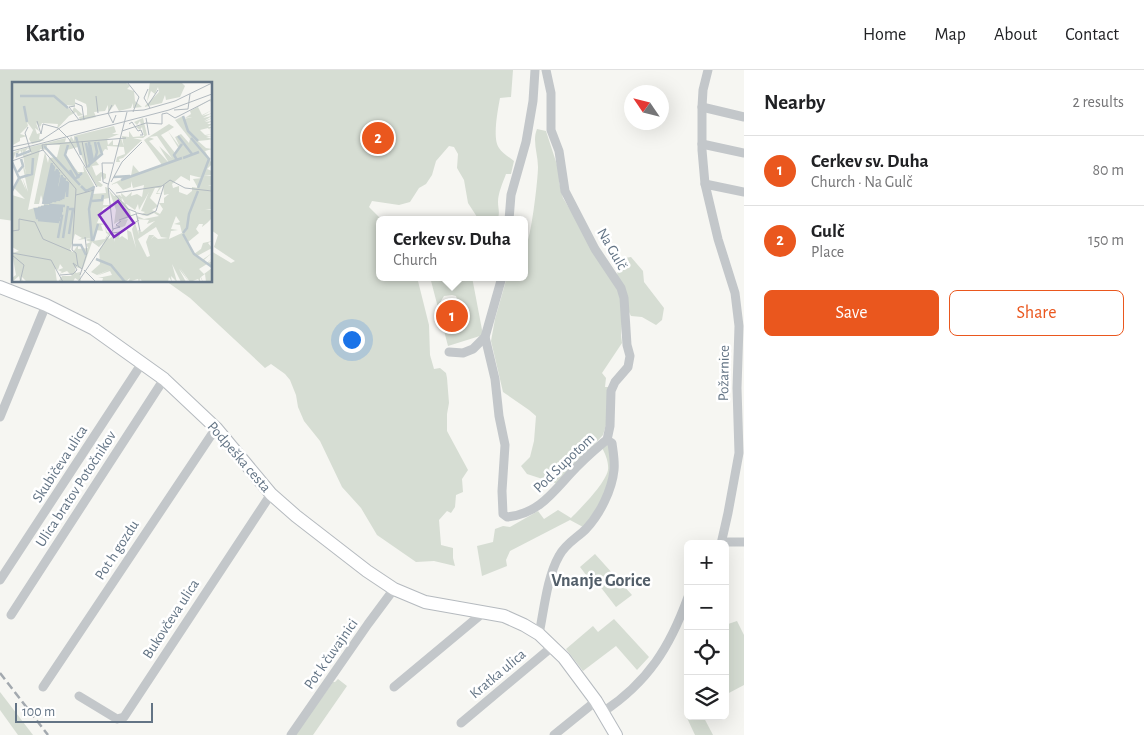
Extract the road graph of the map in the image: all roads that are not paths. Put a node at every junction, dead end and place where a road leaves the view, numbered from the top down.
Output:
1 (535, 70) edge
2 (546, 70) edge
3 (708, 70) edge
4 (702, 107) junction
5 (744, 117) edge
6 (702, 144) junction
7 (744, 153) edge
8 (706, 184) junction
9 (744, 192) edge
10 (509, 216) edge
11 (501, 281) edge
12 (0, 287) edge
13 (740, 294) edge
14 (46, 305) junction
15 (486, 337) junction
16 (449, 352) dead end
17 (142, 363) junction
18 (164, 379) junction
19 (0, 417) edge
20 (216, 428) junction
21 (607, 440) junction
22 (742, 453) edge
23 (271, 494) junction
24 (722, 540) edge
25 (744, 542) edge
26 (729, 543) edge
27 (0, 580) edge
28 (394, 589) junction
29 (684, 608) edge
30 (484, 612) junction
31 (11, 615) dead end
32 (539, 634) junction
33 (553, 646) junction
34 (394, 686) dead end
35 (43, 687) dead end
36 (79, 696) dead end
37 (600, 707) junction
38 (461, 723) dead end
39 (291, 735) edge
40 (554, 735) edge
41 (616, 735) edge

1 - 10 street
2 - 21 street, Na Gulč
3 - 4 street, Požarnice
4 - 5 street
4 - 6 street, Požarnice
6 - 7 street
6 - 8 street, Požarnice
8 - 9 street
8 - 13 street, Požarnice
11 - 15 street
12 - 14 main road, Podpeška cesta
13 - 22 street, Požarnice
14 - 17 main road, Podpeška cesta
14 - 19 street
15 - 16 street
15 - 21 street, Pod Supotom
17 - 18 main road, Podpeška cesta
17 - 27 street, Skubičeva ulica
18 - 20 main road, Podpeška cesta
18 - 31 street, Ulica bratov Potočnikov
20 - 23 main road, Podpeška cesta
20 - 35 street, Pot h gozdu
21 - 32 street, Pod Supotom
22 - 24 street, Požarnice
23 - 28 main road, Podpeška cesta
23 - 36 street, Bukovčeva ulica
25 - 26 street, Požarnice
28 - 30 main road, Podpeška cesta
28 - 39 street, Pot k čuvajnici
29 - 37 street
30 - 32 main road, Podpeška cesta
30 - 34 street
32 - 33 main road, Podpeška cesta
33 - 37 main road, Podpeška cesta
33 - 38 street, Kratka ulica
37 - 40 street
37 - 41 main road, Podpeška cesta

